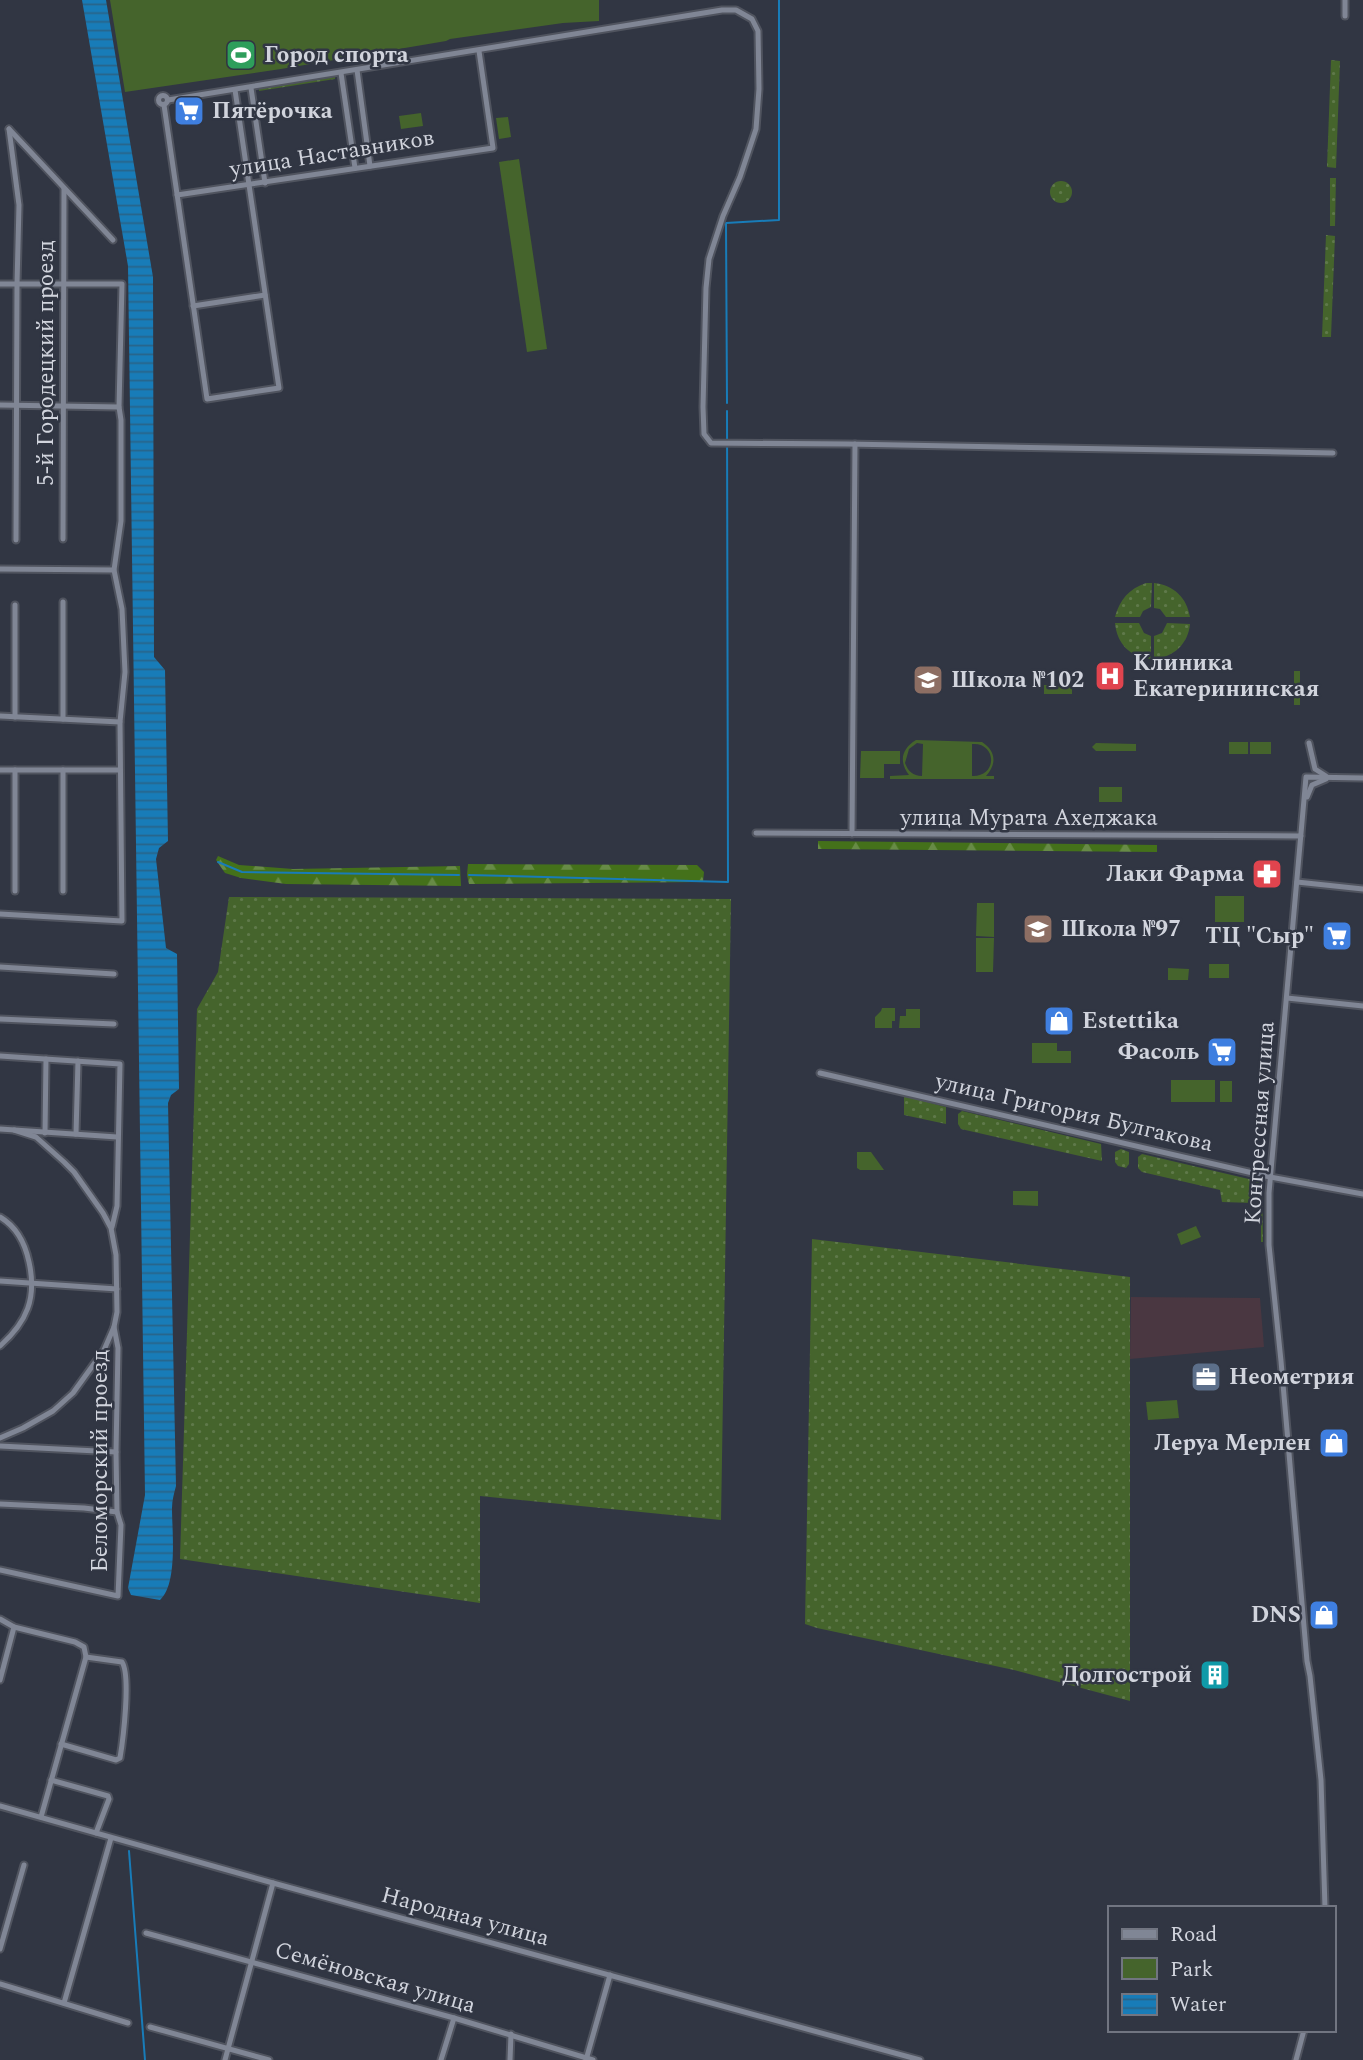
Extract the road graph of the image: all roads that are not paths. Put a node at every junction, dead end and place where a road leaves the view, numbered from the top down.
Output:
1 (1345, 0) edge
2 (1345, 16) dead end
3 (479, 51) junction
4 (357, 70) junction
5 (341, 73) junction
6 (251, 88) junction
7 (235, 90) junction
8 (370, 166) junction
9 (355, 168) junction
10 (265, 183) junction
11 (249, 185) junction
12 (64, 188) junction
13 (177, 195) junction
14 (113, 240) dead end
15 (0, 284) edge
16 (17, 284) junction
17 (64, 284) junction
18 (265, 295) junction
19 (193, 306) junction
20 (0, 405) edge
21 (17, 405) junction
22 (63, 406) junction
23 (119, 407) junction
24 (855, 444) junction
25 (1333, 453) dead end
26 (63, 539) dead end
27 (16, 540) dead end
28 (0, 569) edge
29 (114, 570) junction
30 (63, 602) dead end
31 (15, 604) dead end
32 (0, 716) edge
33 (15, 717) junction
34 (63, 719) junction
35 (120, 722) junction
36 (1309, 743) dead end
37 (0, 770) edge
38 (15, 770) junction
39 (63, 770) junction
40 (120, 771) junction
41 (1329, 777) junction
42 (1363, 778) edge
43 (1304, 803) junction
44 (756, 833) dead end
45 (852, 834) junction
46 (1301, 836) junction
47 (1297, 882) junction
48 (1363, 888) edge
49 (15, 891) dead end
50 (63, 891) dead end
51 (0, 914) edge
52 (0, 967) edge
53 (114, 974) dead end
54 (1287, 998) junction
55 (1363, 1006) edge
56 (0, 1019) edge
57 (114, 1024) dead end
58 (0, 1056) edge
59 (46, 1059) junction
60 (78, 1060) junction
61 (820, 1073) dead end
62 (0, 1129) edge
63 (14, 1130) junction
64 (45, 1133) junction
65 (76, 1133) junction
66 (117, 1137) junction
67 (1270, 1177) junction
68 (1363, 1194) edge
69 (0, 1217) edge
70 (111, 1228) junction
71 (0, 1281) edge
72 (33, 1283) junction
73 (117, 1289) junction
74 (114, 1327) junction
75 (0, 1346) edge
76 (0, 1438) edge
77 (0, 1446) edge
78 (116, 1452) junction
79 (0, 1504) edge
80 (117, 1512) junction
81 (0, 1570) edge
82 (0, 1619) edge
83 (14, 1627) junction
84 (86, 1657) junction
85 (0, 1680) edge
86 (61, 1744) junction
87 (51, 1780) junction
88 (0, 1806) edge
89 (41, 1817) junction
90 (96, 1833) junction
91 (111, 1838) junction
92 (24, 1865) dead end
93 (273, 1883) junction
94 (1325, 1906) edge
95 (146, 1933) dead end
96 (0, 1949) edge
97 (252, 1961) junction
98 (610, 1975) junction
99 (0, 1984) edge
100 (64, 2003) junction
101 (454, 2018) junction
102 (128, 2023) dead end
103 (150, 2027) dead end
104 (1303, 2032) edge
105 (511, 2035) junction
106 (228, 2049) junction
107 (588, 2059) edge
108 (225, 2060) edge
109 (269, 2060) edge
110 (441, 2060) edge
111 (510, 2060) edge
112 (920, 2060) edge
113 (1296, 2060) edge

1 - 2 street
3 - 4 street
3 - 8 street, улица Наставников
3 - 24 street
4 - 5 street
4 - 8 street
5 - 6 street
5 - 9 street
6 - 7 street
6 - 10 street
7 - 11 street
7 - 13 street
8 - 9 street, улица Наставников
9 - 10 street, улица Наставников
10 - 11 street, улица Наставников
11 - 13 street, улица Наставников
11 - 18 street
12 - 14 street
12 - 16 street
12 - 17 street, 5-й Городецкий проезд
13 - 19 street
15 - 16 street
16 - 17 street
16 - 21 street
17 - 22 street, 5-й Городецкий проезд
17 - 23 street
18 - 19 street
18 - 19 street
20 - 21 street
21 - 22 street
21 - 27 street
22 - 23 street
22 - 26 street, 5-й Городецкий проезд
23 - 29 street
24 - 25 street
24 - 45 street
28 - 29 street
29 - 35 street
30 - 34 street
31 - 33 street
32 - 33 street
33 - 34 street
34 - 35 street
35 - 40 street
36 - 41 street
37 - 38 street
38 - 39 street
38 - 49 street
39 - 40 street
39 - 50 street
40 - 51 street
41 - 42 street
41 - 43 street
41 - 43 street, Конгрессная улица
43 - 46 street, Конгрессная улица
44 - 45 street, улица Мурата Ахеджака
45 - 46 street, улица Мурата Ахеджака
46 - 47 street, Конгрессная улица
47 - 48 street
47 - 54 street, Конгрессная улица
52 - 53 street
54 - 55 street
54 - 67 street, Конгрессная улица
56 - 57 street
58 - 59 street
59 - 60 street
59 - 64 street
60 - 65 street
60 - 66 street, Беломорский проезд
61 - 67 street, улица Григория Булгакова
62 - 63 street
63 - 64 street
63 - 70 street, Беломорский проезд
64 - 65 street
65 - 66 street
66 - 70 street, Беломорский проезд
67 - 68 street, улица Григория Булгакова
67 - 94 street, Конгрессная улица
69 - 72 street
70 - 73 street, Беломорский проезд
71 - 72 street
72 - 73 street
72 - 75 street
73 - 74 street, Беломорский проезд
74 - 76 street, Беломорский проезд
74 - 78 street, Беломорский проезд
77 - 78 street
78 - 80 street, Беломорский проезд
79 - 80 street
80 - 81 street, Беломорский проезд
82 - 83 street
83 - 84 street
83 - 85 street
84 - 86 street
84 - 86 street
86 - 87 street
87 - 89 street
87 - 90 street
88 - 89 street, Народная улица
89 - 90 street, Народная улица
90 - 91 street, Народная улица
91 - 93 street, Народная улица
91 - 100 street
92 - 96 street
93 - 97 street
93 - 98 street, Народная улица
95 - 97 street, Семёновская улица
97 - 101 street, Семёновская улица
97 - 106 street
98 - 107 street
98 - 112 street, Народная улица
99 - 100 street
100 - 102 street
101 - 105 street, Семёновская улица
101 - 110 street
103 - 106 street
104 - 113 street
105 - 107 street, Семёновская улица
105 - 111 street
106 - 108 street
106 - 109 street

